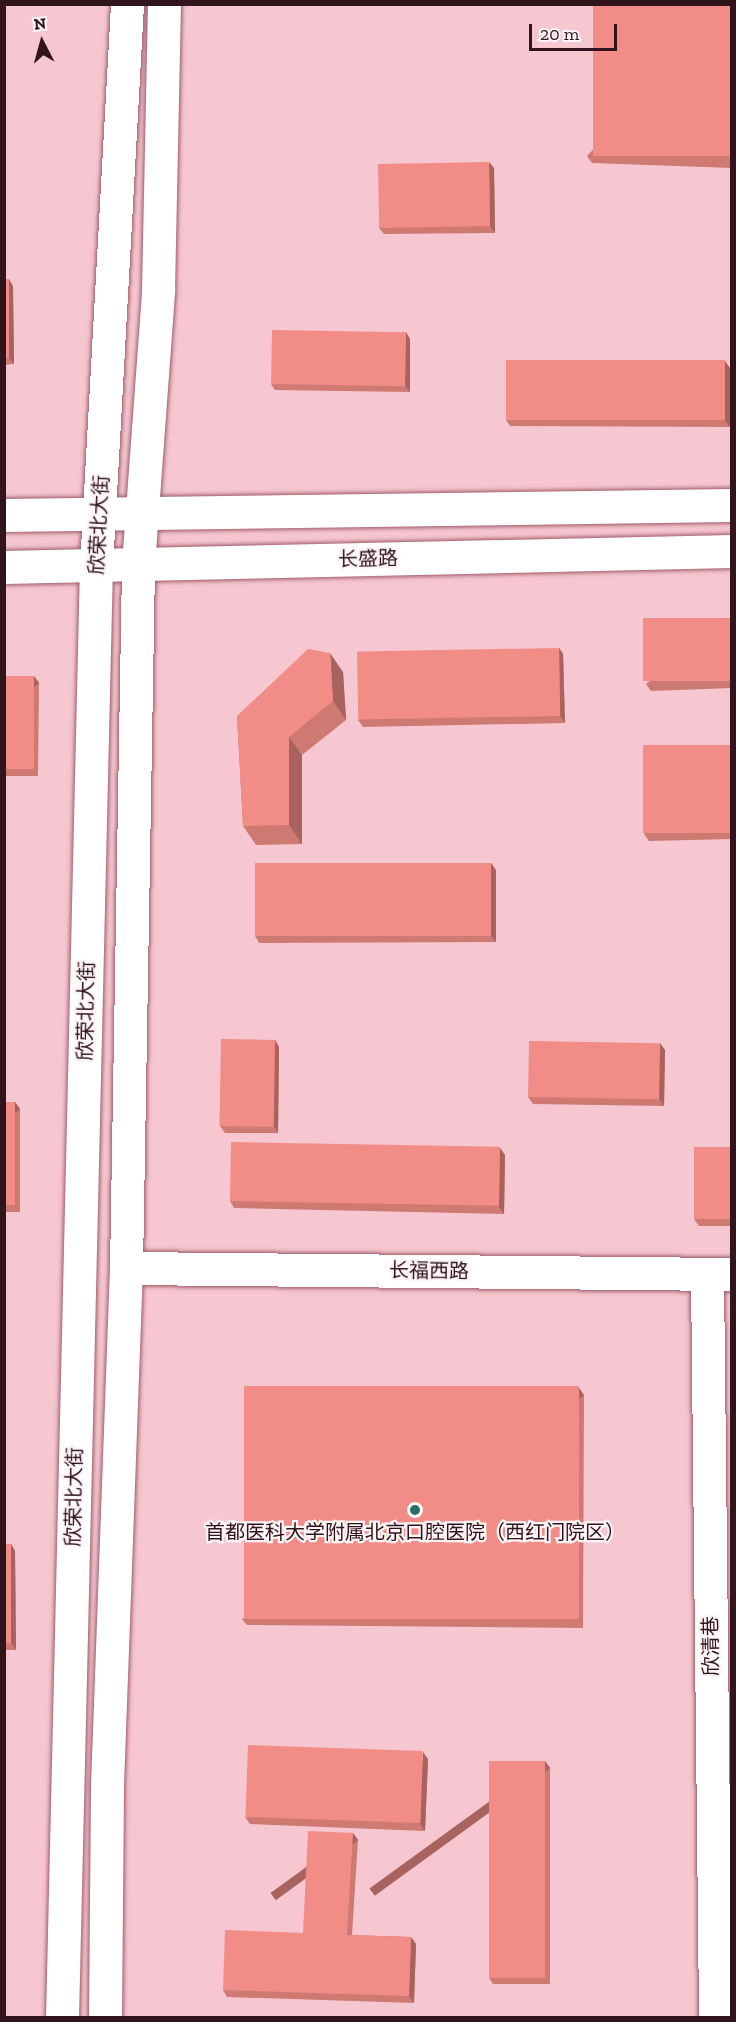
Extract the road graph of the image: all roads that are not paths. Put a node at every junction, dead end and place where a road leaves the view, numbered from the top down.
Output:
1 (127, 4) edge
2 (164, 4) edge
3 (732, 505) edge
4 (141, 513) junction
5 (100, 514) junction
6 (4, 515) edge
7 (732, 551) edge
8 (138, 565) junction
9 (96, 566) junction
10 (4, 567) edge
11 (126, 1269) junction
12 (719, 1274) edge
13 (62, 2018) edge
14 (105, 2018) edge
15 (715, 2018) edge

1 - 5 street, 欣荣北大街
2 - 4 street
3 - 4 street
4 - 5 street
4 - 8 street
5 - 6 street
5 - 9 street, 欣荣北大街
7 - 8 street, 长盛路
8 - 9 street, 长盛路
8 - 11 street
9 - 10 street, 长盛路
9 - 13 street, 欣荣北大街
11 - 12 street, 长福西路
11 - 14 street
12 - 15 street, 欣清巷

